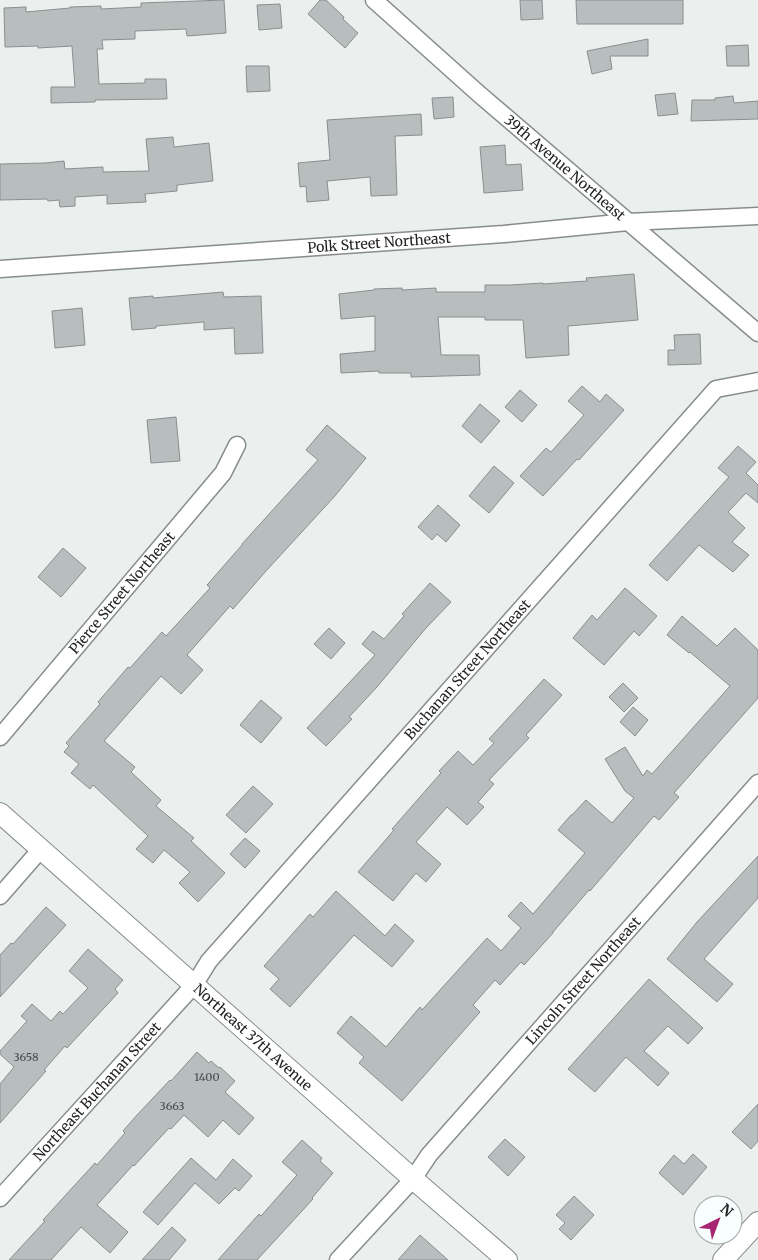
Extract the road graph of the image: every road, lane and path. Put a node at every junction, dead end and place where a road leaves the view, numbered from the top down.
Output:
1 (374, 0) edge
2 (758, 216) edge
3 (628, 222) junction
4 (0, 269) edge
5 (758, 332) edge
6 (758, 381) edge
7 (238, 445) dead end
8 (0, 737) edge
9 (758, 783) edge
10 (0, 813) edge
11 (41, 849) junction
12 (0, 896) edge
13 (194, 985) junction
14 (413, 1180) junction
15 (0, 1198) edge
16 (758, 1222) edge
17 (338, 1260) edge
18 (507, 1260) edge
19 (723, 1260) edge

1 - 3 street, 39th Avenue Northeast
2 - 3 street, Polk Street Northeast
3 - 4 street, Polk Street Northeast
3 - 5 street, 39th Avenue Northeast
6 - 13 street, Buchanan Street Northeast
7 - 8 street, Pierce Street Northeast
9 - 14 street, Lincoln Street Northeast
10 - 11 street, Northeast 37th Avenue
11 - 12 street
11 - 13 street, Northeast 37th Avenue
13 - 14 street, Northeast 37th Avenue
13 - 15 street, Northeast Buchanan Street
14 - 17 street, Lincoln Street Northeast
14 - 18 street, Northeast 37th Avenue
16 - 19 street

